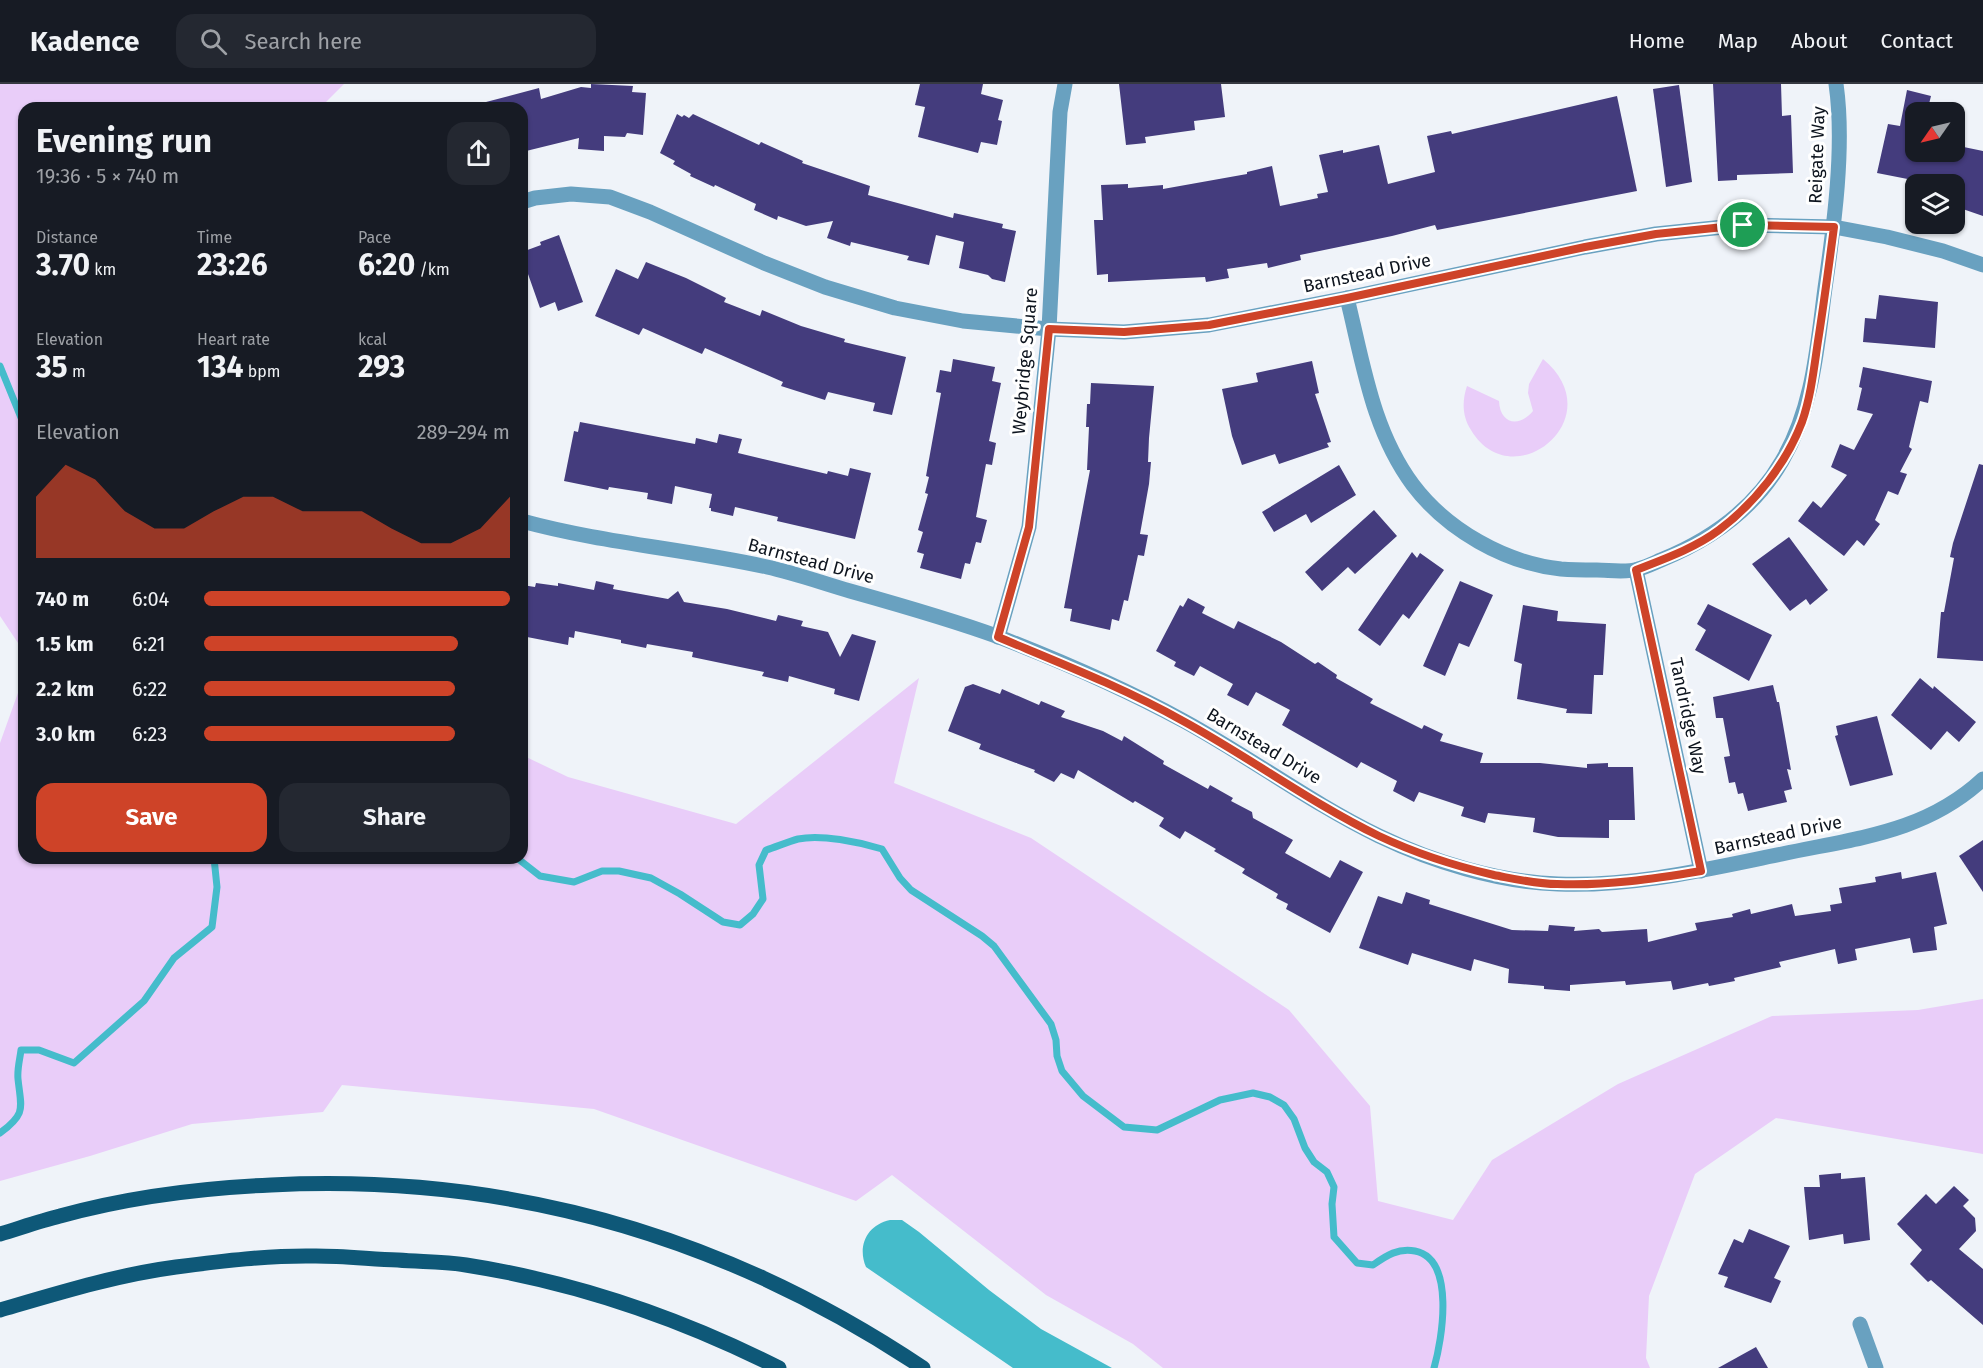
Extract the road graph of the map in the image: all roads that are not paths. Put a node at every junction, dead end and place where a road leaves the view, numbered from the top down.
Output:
1 (1065, 84) edge
2 (1836, 84) edge
3 (528, 200) edge
4 (1834, 227) junction
5 (1983, 265) edge
6 (1347, 298) junction
7 (1049, 329) junction
8 (528, 523) edge
9 (1636, 570) junction
10 (998, 637) junction
11 (1983, 779) edge
12 (1701, 871) junction
13 (0, 1234) edge
14 (0, 1310) edge
15 (1860, 1324) dead end
16 (778, 1368) edge
17 (923, 1368) edge
18 (1876, 1368) edge

1 - 7 street, Weybridge Square
2 - 4 street, Reigate Way
3 - 7 street, Barnstead Drive
4 - 5 street, Barnstead Drive
4 - 6 street, Barnstead Drive
4 - 9 street, Reigate Way
6 - 7 street, Barnstead Drive
6 - 9 street
7 - 10 street, Weybridge Square
8 - 10 street, Barnstead Drive
9 - 12 street, Tandridge Way
10 - 12 street, Barnstead Drive
11 - 12 street, Barnstead Drive
13 - 17 main road
14 - 16 main road
15 - 18 street

